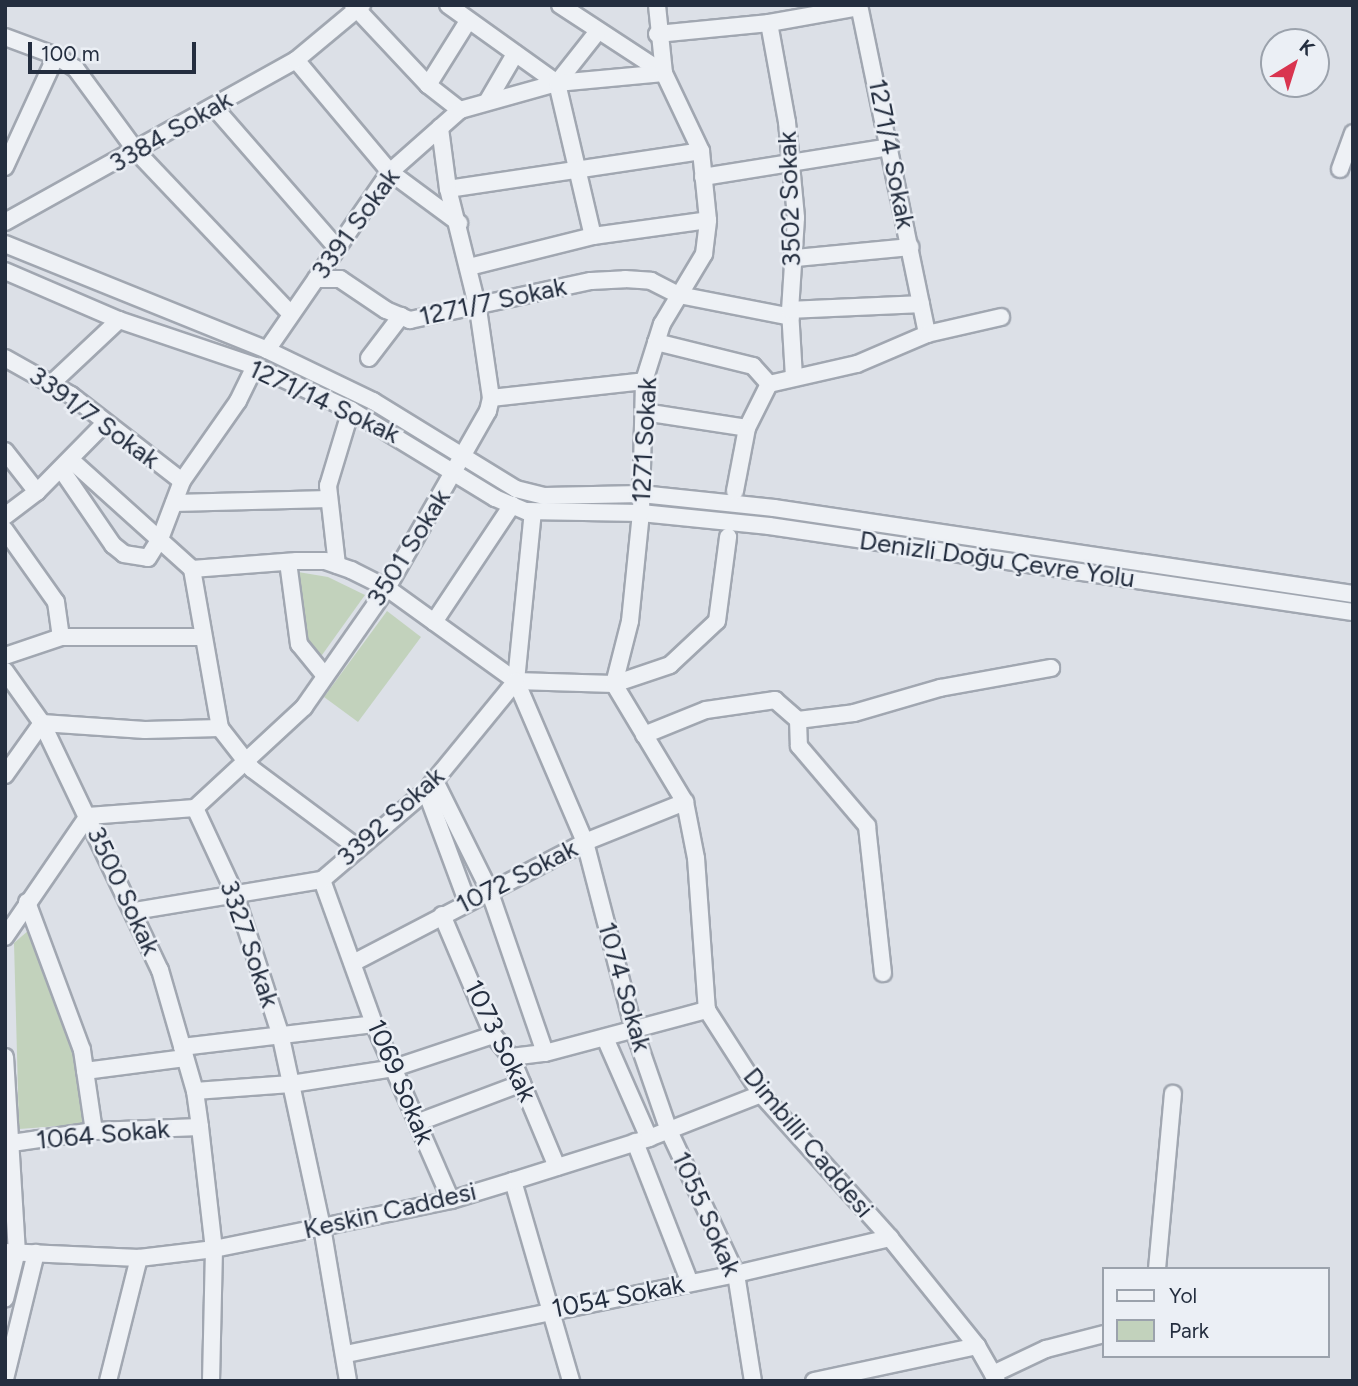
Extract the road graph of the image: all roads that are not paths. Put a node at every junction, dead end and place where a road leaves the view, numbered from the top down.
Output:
1 (448, 5) edge
2 (561, 5) edge
3 (657, 5) edge
4 (859, 6) edge
5 (358, 7) edge
6 (468, 22) junction
7 (769, 23) junction
8 (598, 31) junction
9 (657, 34) junction
10 (5, 37) edge
11 (515, 54) junction
12 (56, 55) junction
13 (296, 60) junction
14 (664, 72) junction
15 (556, 83) junction
16 (428, 85) junction
17 (487, 102) junction
18 (215, 107) junction
19 (460, 110) junction
20 (440, 128) junction
21 (1353, 132) edge
22 (891, 147) junction
23 (701, 151) junction
24 (137, 152) junction
25 (791, 163) junction
26 (5, 167) edge
27 (1340, 169) dead end
28 (576, 171) junction
29 (390, 172) junction
30 (704, 177) junction
31 (448, 189) junction
32 (708, 220) junction
33 (5, 222) edge
34 (459, 223) junction
35 (593, 236) junction
36 (5, 244) edge
37 (910, 247) junction
38 (337, 248) junction
39 (796, 258) junction
40 (469, 267) junction
41 (5, 271) edge
42 (316, 279) junction
43 (679, 295) junction
44 (921, 304) junction
45 (478, 309) junction
46 (290, 313) junction
47 (790, 313) junction
48 (401, 316) junction
49 (1001, 317) dead end
50 (119, 320) junction
51 (927, 334) junction
52 (656, 342) junction
53 (267, 350) junction
54 (369, 358) dead end
55 (8, 363) edge
56 (255, 366) junction
57 (794, 377) junction
58 (644, 381) junction
59 (52, 383) junction
60 (769, 384) junction
61 (491, 398) junction
62 (351, 410) junction
63 (644, 412) junction
64 (104, 424) junction
65 (749, 426) junction
66 (5, 451) edge
67 (464, 455) junction
68 (66, 464) junction
69 (455, 472) junction
70 (182, 481) junction
71 (735, 491) dead end
72 (37, 492) junction
73 (641, 494) junction
74 (329, 499) junction
75 (174, 503) junction
76 (512, 505) junction
77 (533, 512) junction
78 (640, 513) junction
79 (5, 516) edge
80 (5, 530) edge
81 (728, 537) dead end
82 (160, 539) junction
83 (148, 558) junction
84 (288, 562) junction
85 (187, 564) junction
86 (337, 565) junction
87 (387, 589) junction
88 (1353, 594) edge
89 (1353, 612) edge
90 (434, 622) junction
91 (61, 636) junction
92 (203, 638) junction
93 (5, 656) edge
94 (1051, 668) dead end
95 (5, 671) edge
96 (325, 676) junction
97 (516, 681) junction
98 (614, 684) junction
99 (798, 720) junction
100 (42, 723) junction
101 (220, 728) junction
102 (644, 735) junction
103 (246, 760) junction
104 (5, 775) edge
105 (430, 786) junction
106 (685, 802) junction
107 (195, 808) junction
108 (88, 816) junction
109 (585, 842) junction
110 (358, 848) junction
111 (322, 880) junction
112 (489, 890) junction
113 (235, 894) junction
114 (467, 901) junction
115 (27, 902) junction
116 (134, 911) junction
117 (442, 915) junction
118 (5, 937) edge
119 (354, 963) junction
120 (883, 973) dead end
121 (707, 1010) junction
122 (374, 1024) junction
123 (634, 1030) junction
124 (280, 1032) junction
125 (493, 1035) junction
126 (605, 1038) junction
127 (183, 1052) junction
128 (545, 1053) junction
129 (5, 1057) edge
130 (511, 1057) junction
131 (394, 1068) junction
132 (85, 1070) junction
133 (522, 1083) junction
134 (291, 1084) junction
135 (195, 1091) junction
136 (761, 1094) junction
137 (1173, 1094) dead end
138 (418, 1122) junction
139 (200, 1127) junction
140 (94, 1131) junction
141 (669, 1131) junction
142 (642, 1140) junction
143 (9, 1144) edge
144 (557, 1167) junction
145 (513, 1181) junction
146 (451, 1200) junction
147 (322, 1227) junction
148 (890, 1238) junction
149 (214, 1249) junction
150 (11, 1252) edge
151 (36, 1253) junction
152 (139, 1258) junction
153 (1157, 1267) edge
154 (736, 1274) junction
155 (690, 1283) junction
156 (5, 1299) edge
157 (551, 1310) junction
158 (1102, 1335) edge
159 (977, 1346) junction
160 (346, 1354) junction
161 (995, 1377) edge
162 (5, 1379) edge
163 (820, 1380) edge
164 (108, 1381) edge
165 (211, 1381) edge
166 (348, 1381) edge
167 (571, 1381) edge
168 (753, 1381) edge

1 - 6 street
2 - 8 street
3 - 9 street, 1271 Sokak
4 - 7 street
4 - 22 street, 1271/4 Sokak
5 - 13 street, 3384 Sokak
5 - 16 street
6 - 11 street
6 - 16 street
7 - 9 street
7 - 25 street, 3502 Sokak
8 - 14 street
8 - 15 street
9 - 14 street, 1271 Sokak
10 - 12 street
11 - 15 street
11 - 17 street
12 - 24 street
12 - 26 street
13 - 18 street, 3384 Sokak
13 - 29 street
14 - 15 street
14 - 23 street, 1271 Sokak
15 - 17 street
15 - 28 street
16 - 19 street
17 - 19 street
18 - 24 street, 3384 Sokak
18 - 38 street
19 - 20 street, 3391 Sokak
20 - 29 street, 3391 Sokak
20 - 31 street
21 - 27 street
22 - 25 street
22 - 37 street, 1271/4 Sokak
23 - 28 street
23 - 30 street, 1271 Sokak
24 - 33 street, 3384 Sokak
24 - 46 street
25 - 30 street
25 - 39 street, 3502 Sokak
28 - 31 street
28 - 35 street
29 - 34 street
29 - 38 street, 3391 Sokak
30 - 32 street, 1271 Sokak
31 - 34 street
32 - 35 street
32 - 43 street, 1271 Sokak
34 - 40 street
35 - 40 street
36 - 53 street, Denizli Doğu Çevre Yolu
37 - 39 street
37 - 44 street, 1271/4 Sokak
38 - 42 street, 3391 Sokak
39 - 47 street, 3502 Sokak
40 - 45 street
41 - 50 street, 1271/14 Sokak
42 - 46 street, 3391 Sokak
42 - 48 street, 1271/7 Sokak
43 - 45 street, 1271/7 Sokak
43 - 47 street
43 - 52 street, 1271 Sokak
44 - 47 street
44 - 51 street, 1271/4 Sokak
45 - 48 street, 1271/7 Sokak
45 - 61 street
46 - 53 street, 3391 Sokak
47 - 57 street, 3502 Sokak
48 - 54 street
49 - 51 street
50 - 56 street, 1271/14 Sokak
50 - 59 street
51 - 57 street
52 - 58 street, 1271 Sokak
52 - 60 street
53 - 67 street, Denizli Doğu Çevre Yolu
55 - 59 street, 3391/7 Sokak
56 - 62 street, 1271/14 Sokak
56 - 70 street
57 - 60 street
58 - 61 street
58 - 63 street, 1271 Sokak
59 - 64 street, 3391/7 Sokak
60 - 65 street
61 - 67 street, 3501 Sokak
62 - 69 street, 1271/14 Sokak
62 - 74 street
63 - 65 street
63 - 73 street, 1271 Sokak
64 - 68 street
64 - 70 street, 3391/7 Sokak
65 - 71 street
66 - 72 street
67 - 69 street, 3501 Sokak
67 - 73 street, Denizli Doğu Çevre Yolu
68 - 72 street
68 - 82 street
68 - 83 street
69 - 76 street, 1271/14 Sokak
69 - 87 street, 3501 Sokak
70 - 75 street
72 - 79 street
73 - 78 street, 1271 Sokak
73 - 88 street, Denizli Doğu Çevre Yolu
74 - 75 street
74 - 86 street
75 - 82 street
76 - 77 street, 1271/14 Sokak
76 - 90 street
77 - 78 street, 1271/14 Sokak
77 - 97 street
78 - 89 street, Denizli Doğu Çevre Yolu
78 - 98 street, 1271 Sokak
80 - 91 street
81 - 98 street
82 - 83 street
82 - 85 street
83 - 85 street
84 - 85 street
84 - 86 street
84 - 96 street
85 - 92 street
86 - 87 street
87 - 90 street
87 - 96 street, 3501 Sokak
90 - 97 street
91 - 92 street
91 - 93 street
92 - 101 street
94 - 99 street
95 - 100 street, 3500 Sokak
96 - 103 street, 3501 Sokak
97 - 98 street
97 - 105 street, 3392 Sokak
97 - 109 street, 1074 Sokak
98 - 102 street, Dimbilli Caddesi
99 - 102 street
99 - 120 street
100 - 101 street
100 - 104 street
100 - 108 street, 3500 Sokak
101 - 103 street
102 - 106 street, Dimbilli Caddesi
103 - 107 street, 3501 Sokak
103 - 110 street
105 - 110 street, 3392 Sokak
105 - 112 street, 1073 Sokak
105 - 114 street
106 - 109 street, 1072 Sokak
106 - 121 street, Dimbilli Caddesi
107 - 108 street
107 - 113 street, 3327 Sokak
108 - 115 street
108 - 116 street, 3500 Sokak
109 - 112 street, 1072 Sokak
109 - 123 street, 1074 Sokak
110 - 111 street, 3392 Sokak
111 - 113 street, 3392 Sokak
111 - 119 street, 1069 Sokak
112 - 114 street, 1072 Sokak
112 - 128 street, 1073 Sokak
113 - 116 street, 3392 Sokak
113 - 124 street, 3327 Sokak
114 - 117 street, 1072 Sokak
115 - 118 street
115 - 132 street
116 - 127 street, 3500 Sokak
117 - 119 street, 1072 Sokak
117 - 125 street, 1073 Sokak
119 - 122 street, 1069 Sokak
121 - 123 street
121 - 136 street, Dimbilli Caddesi
122 - 124 street
122 - 131 street, 1069 Sokak
123 - 126 street
123 - 141 street, 1074 Sokak
124 - 127 street
124 - 134 street, 3327 Sokak
125 - 130 street, 1073 Sokak
125 - 131 street
126 - 128 street
126 - 142 street
127 - 132 street
127 - 135 street, 3500 Sokak
128 - 130 street
129 - 143 street
130 - 133 street, 1073 Sokak
131 - 134 street
131 - 138 street, 1069 Sokak
132 - 140 street
133 - 138 street
133 - 144 street, 1073 Sokak
134 - 135 street
134 - 147 street, 3327 Sokak
135 - 139 street, 3500 Sokak
136 - 141 street, Keskin Caddesi
136 - 148 street, Dimbilli Caddesi
137 - 153 street
138 - 146 street, 1069 Sokak
139 - 140 street, 1064 Sokak
139 - 149 street, 3500 Sokak
140 - 143 street, 1064 Sokak
141 - 142 street, Keskin Caddesi
141 - 154 street, 1055 Sokak
142 - 144 street, Keskin Caddesi
142 - 155 street
143 - 150 street
144 - 145 street, Keskin Caddesi
145 - 146 street, Keskin Caddesi
145 - 157 street
146 - 147 street, Keskin Caddesi
147 - 149 street, Keskin Caddesi
147 - 160 street, 3327 Sokak
148 - 154 street, 1054 Sokak
148 - 159 street, Dimbilli Caddesi
149 - 152 street, Keskin Caddesi
149 - 165 street, 3500 Sokak
150 - 151 street, Keskin Caddesi
150 - 156 street
151 - 152 street, Keskin Caddesi
151 - 162 street
152 - 164 street
154 - 155 street, 1054 Sokak
154 - 168 street, 1055 Sokak
155 - 157 street, 1054 Sokak
157 - 160 street, 1054 Sokak
157 - 167 street
158 - 161 street
159 - 161 street, Dimbilli Caddesi
159 - 163 street
160 - 166 street, 3327 Sokak

